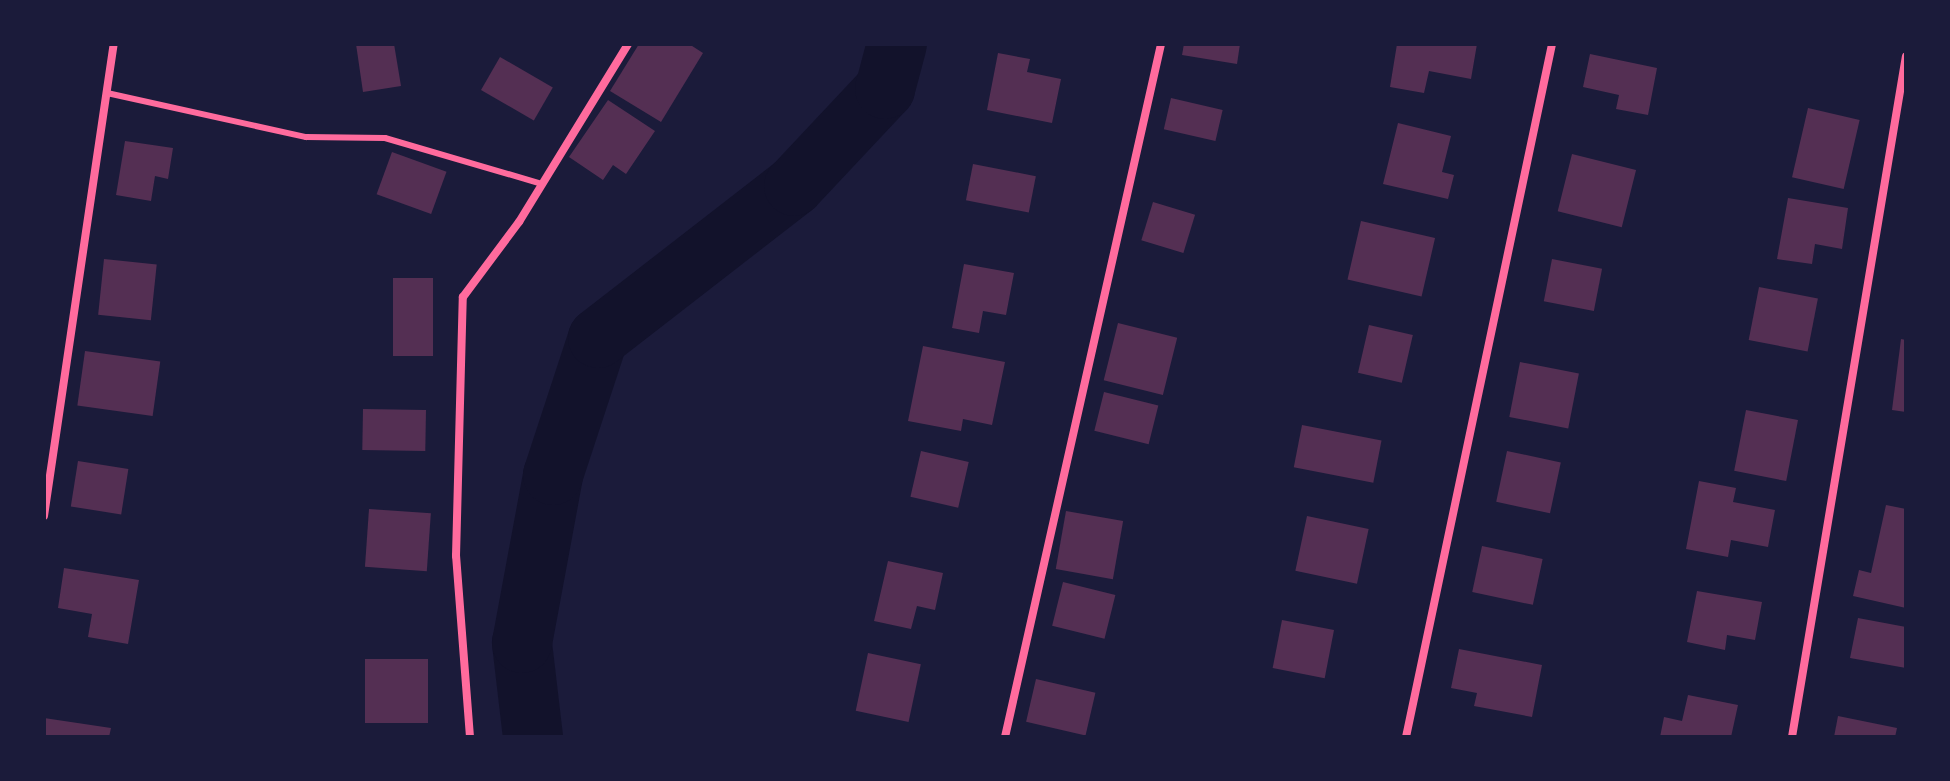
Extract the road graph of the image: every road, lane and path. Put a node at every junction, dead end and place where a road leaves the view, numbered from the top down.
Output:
1 (114, 44) edge
2 (628, 44) edge
3 (1161, 44) edge
4 (1552, 44) edge
5 (1906, 56) edge
6 (107, 93) junction
7 (542, 184) junction
8 (44, 516) edge
9 (470, 737) edge
10 (1005, 737) edge
11 (1406, 737) edge
12 (1792, 737) edge

1 - 6 street
2 - 7 street
3 - 10 street
4 - 11 street
5 - 12 street
6 - 7 lane
6 - 8 street
7 - 9 street

